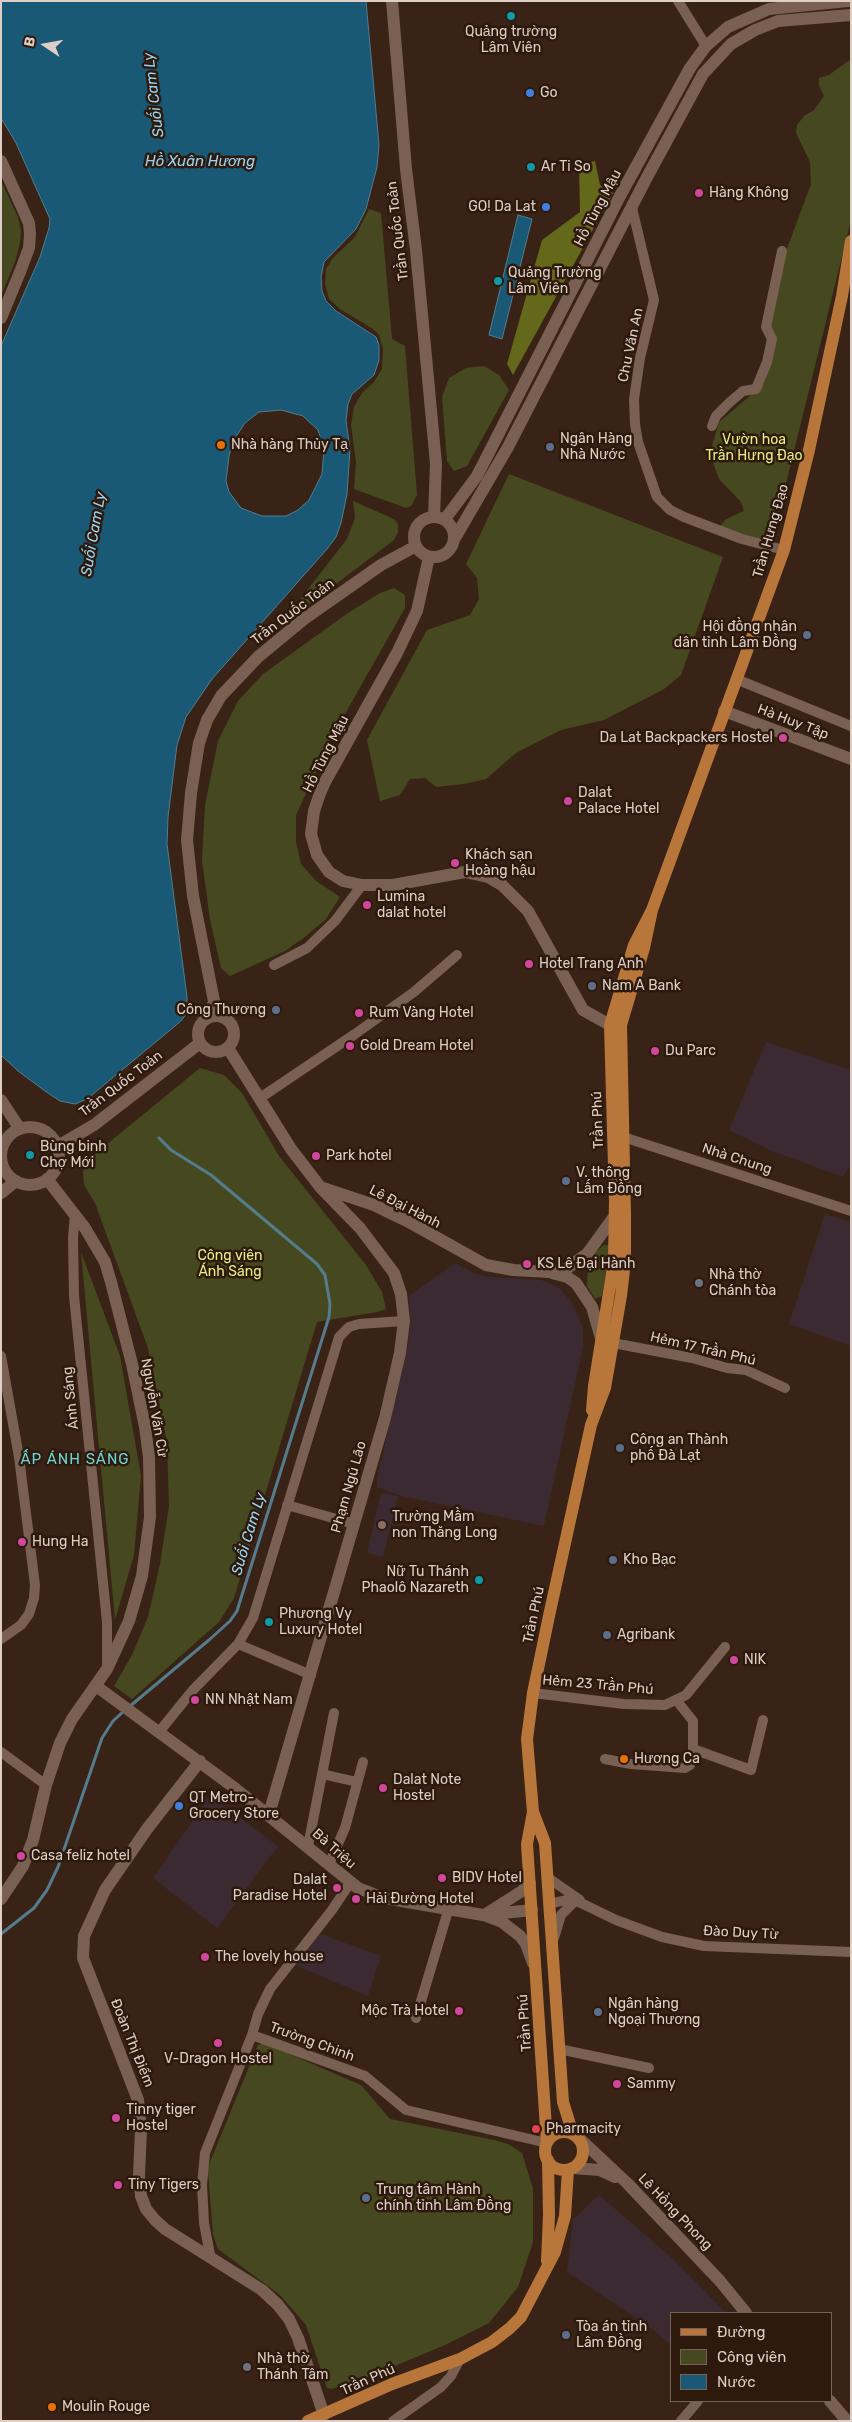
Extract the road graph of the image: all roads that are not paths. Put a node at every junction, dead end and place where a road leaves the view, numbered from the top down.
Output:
1 (392, 1) edge
2 (678, 1) edge
3 (848, 1) edge
4 (851, 15) edge
5 (706, 46) junction
6 (1, 160) edge
7 (620, 196) junction
8 (632, 208) junction
9 (851, 241) edge
10 (782, 252) dead end
11 (849, 256) edge
12 (851, 281) edge
13 (842, 296) junction
14 (1, 318) edge
15 (712, 426) dead end
16 (439, 518) junction
17 (455, 538) junction
18 (416, 546) junction
19 (784, 550) junction
20 (429, 557) junction
21 (736, 678) junction
22 (724, 711) junction
23 (851, 726) edge
24 (851, 759) edge
25 (362, 885) junction
26 (457, 955) dead end
27 (274, 965) dead end
28 (210, 1017) junction
29 (616, 1025) junction
30 (200, 1043) junction
31 (228, 1048) junction
32 (260, 1098) junction
33 (3, 1103) edge
34 (20, 1128) junction
35 (619, 1135) junction
36 (58, 1146) junction
37 (2, 1156) edge
38 (47, 1179) junction
39 (16, 1181) junction
40 (321, 1188) junction
41 (1, 1193) edge
42 (851, 1211) edge
43 (76, 1214) junction
44 (620, 1214) junction
45 (550, 1272) junction
46 (404, 1321) junction
47 (608, 1342) junction
48 (1, 1356) edge
49 (785, 1388) dead end
50 (286, 1505) junction
51 (354, 1524) junction
52 (1, 1639) edge
53 (238, 1644) junction
54 (725, 1647) dead end
55 (107, 1669) junction
56 (310, 1675) junction
57 (96, 1686) junction
58 (533, 1693) junction
59 (677, 1701) junction
60 (334, 1713) dead end
61 (763, 1720) dead end
62 (154, 1729) junction
63 (693, 1749) junction
64 (1, 1752) edge
65 (605, 1759) dead end
66 (200, 1761) junction
67 (363, 1762) dead end
68 (322, 1774) junction
69 (357, 1782) junction
70 (46, 1785) junction
71 (534, 1812) junction
72 (269, 1814) junction
73 (308, 1846) junction
74 (330, 1864) junction
75 (547, 1876) junction
76 (350, 1883) junction
77 (530, 1883) junction
78 (1, 1899) edge
79 (575, 1901) junction
80 (549, 1904) junction
81 (587, 1905) junction
82 (532, 1910) junction
83 (448, 1911) junction
84 (483, 1915) junction
85 (552, 1946) junction
86 (851, 1952) edge
87 (536, 1974) junction
88 (416, 2018) dead end
89 (252, 2035) junction
90 (559, 2049) junction
91 (649, 2068) dead end
92 (575, 2135) junction
93 (547, 2143) junction
94 (548, 2160) junction
95 (570, 2169) junction
96 (627, 2183) junction
97 (210, 2255) junction
98 (547, 2269) junction
99 (745, 2312) edge
100 (460, 2360) junction
101 (697, 2402) edge
102 (831, 2402) edge
103 (324, 2415) junction
104 (308, 2421) edge
105 (393, 2421) edge
106 (681, 2421) edge
107 (847, 2421) edge

1 - 16 main road, Trần Quốc Toản
2 - 5 street
3 - 5 main road, Hồ Tùng Mậu
4 - 8 main road, Hồ Tùng Mậu
5 - 7 main road, Hồ Tùng Mậu
6 - 14 main road
7 - 8 main road
7 - 16 main road, Hồ Tùng Mậu
8 - 17 main road, Hồ Tùng Mậu
8 - 19 street, Chu Văn An
9 - 11 main road, Trần Hưng Đạo
10 - 15 street
11 - 13 main road, Trần Hưng Đạo
12 - 13 main road, Trần Hưng Đạo
13 - 19 main road, Trần Hưng Đạo
16 - 17 main road
16 - 18 main road
17 - 20 main road
18 - 20 main road
18 - 28 main road, Trần Quốc Toản
19 - 21 main road, Trần Hưng Đạo
20 - 25 main road, Hồ Tùng Mậu
21 - 22 main road, Trần Hưng Đạo
21 - 23 street
22 - 24 main road, Hà Huy Tập
22 - 29 main road, Trần Phú
25 - 27 street
25 - 29 main road, Hồ Tùng Mậu
26 - 32 street
28 - 30 main road
28 - 31 main road
29 - 35 main road, Trần Phú
30 - 31 main road
30 - 36 main road, Trần Quốc Toản
31 - 32 main road
32 - 40 main road
33 - 34 main road
34 - 36 main road
34 - 37 main road
35 - 42 street, Nhà Chung
35 - 44 main road, Trần Phú
36 - 38 main road
37 - 39 main road
38 - 39 main road
38 - 43 main road, Nguyễn Văn Cừ
39 - 41 main road
40 - 45 main road, Lê Đại Hành
40 - 46 main road, Phạm Ngũ Lão
43 - 55 street, Ánh Sáng
43 - 55 main road, Nguyễn Văn Cừ
44 - 45 main road, Lê Đại Hành
44 - 47 main road, Trần Phú
45 - 47 main road, Lê Đại Hành
46 - 50 street
46 - 51 main road, Phạm Ngũ Lão
47 - 49 street, Hẻm 17 Trần Phú
47 - 58 main road, Trần Phú
48 - 52 street
50 - 51 street
50 - 53 street
51 - 56 main road, Phạm Ngũ Lão
53 - 56 street
53 - 62 street
54 - 59 street
55 - 57 main road, Nguyễn Văn Cừ
56 - 72 main road, Phạm Ngũ Lão
57 - 62 main road, Bà Triệu
57 - 70 main road, Nguyễn Văn Cừ
58 - 59 street, Hẻm 23 Trần Phú
58 - 71 main road, Trần Phú
59 - 63 street
60 - 68 street
61 - 63 street
62 - 66 main road, Bà Triệu
63 - 65 street
64 - 70 street
66 - 72 main road, Bà Triệu
66 - 97 main road, Đoàn Thị Điểm
67 - 69 street
68 - 69 street
68 - 73 street
69 - 74 street
70 - 78 main road, Nguyễn Văn Cừ
71 - 75 main road, Trần Phú
71 - 77 main road, Trần Phú
72 - 73 main road, Bà Triệu
73 - 74 main road, Bà Triệu
74 - 76 main road, Bà Triệu
75 - 80 main road, Trần Phú
75 - 81 street
76 - 83 main road, Bà Triệu
76 - 89 street
77 - 82 main road, Trần Phú
77 - 84 main road
79 - 80 street, Đào Duy Từ
79 - 81 street, Đào Duy Từ
79 - 85 street
80 - 82 main road
80 - 85 main road, Trần Phú
81 - 86 street, Đào Duy Từ
82 - 84 main road, Bà Triệu
82 - 87 main road, Trần Phú
83 - 84 main road, Bà Triệu
83 - 88 street
84 - 87 main road
85 - 90 main road, Trần Phú
87 - 93 main road, Trần Phú
89 - 93 street, Trường Chinh
89 - 97 street, Trường Chinh
90 - 91 street
90 - 92 main road, Trần Phú
92 - 93 main road
92 - 95 main road
92 - 96 main road, Lê Hồng Phong
93 - 94 main road
94 - 95 main road
94 - 98 main road, Trần Phú
95 - 96 main road
95 - 98 main road, Trần Phú
96 - 99 main road, Lê Hồng Phong
97 - 103 main road, Đoàn Thị Điểm
98 - 100 main road, Trần Phú
100 - 103 main road, Trần Phú
100 - 105 street
101 - 106 street
102 - 107 main road
103 - 104 main road, Trần Phú

